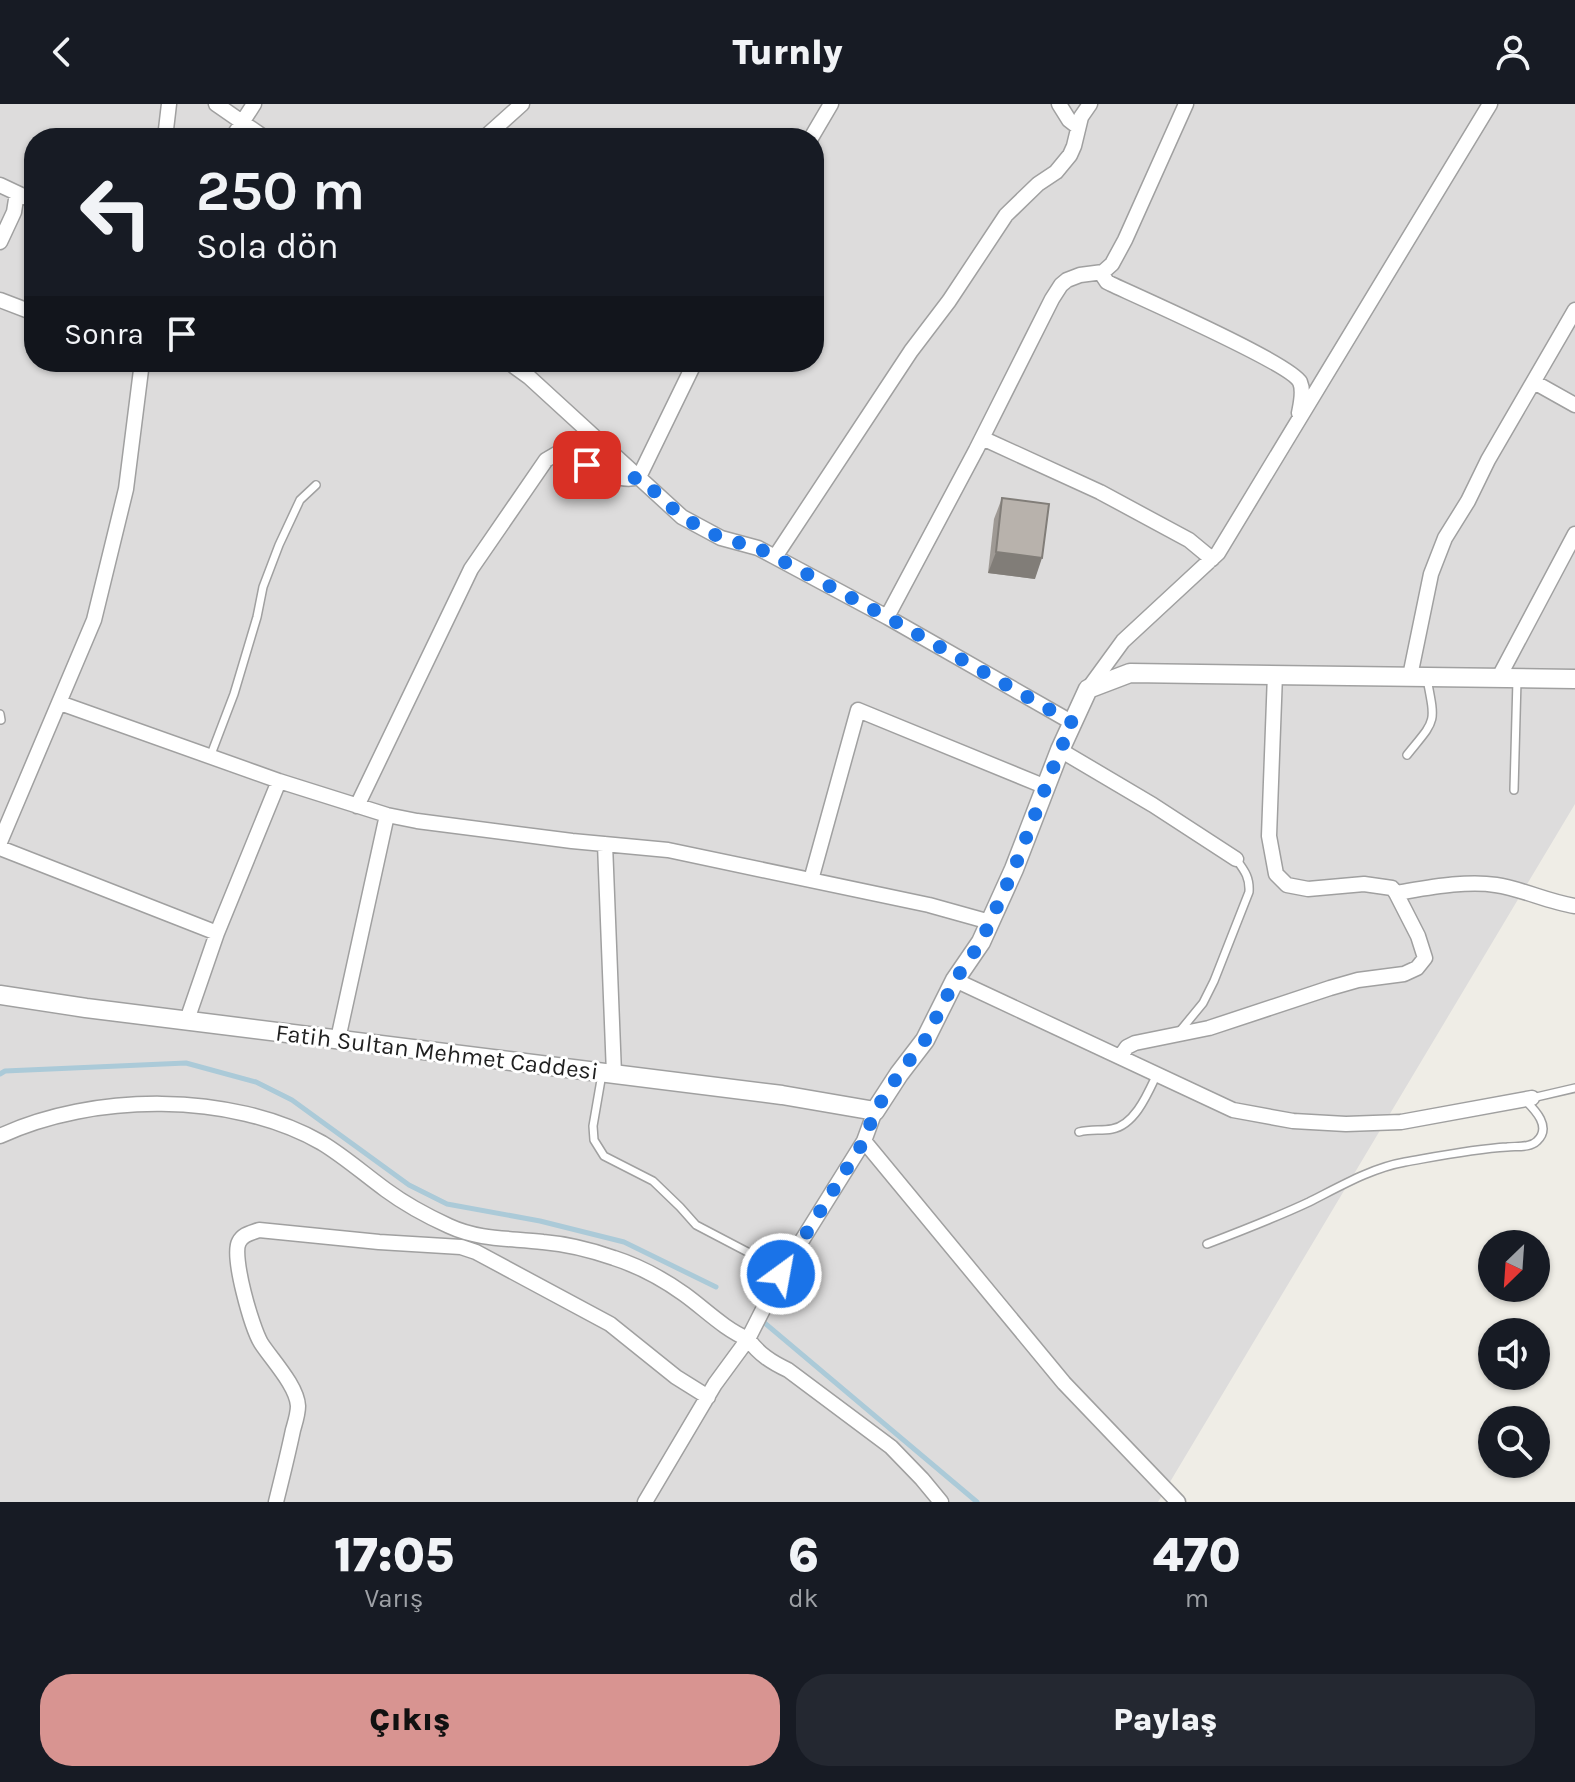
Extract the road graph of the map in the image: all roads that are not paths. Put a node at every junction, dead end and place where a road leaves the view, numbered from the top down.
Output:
1 (169, 104) edge
2 (216, 104) edge
3 (254, 104) edge
4 (522, 104) edge
5 (831, 104) edge
6 (1059, 104) edge
7 (1090, 104) edge
8 (1186, 104) edge
9 (1472, 104) edge
10 (1488, 108) edge
11 (241, 122) junction
12 (1078, 127) junction
13 (166, 128) edge
14 (238, 128) edge
15 (250, 128) edge
16 (495, 128) edge
17 (817, 128) edge
18 (0, 185) edge
19 (17, 193) junction
20 (24, 196) edge
21 (0, 242) edge
22 (1101, 273) junction
23 (0, 300) edge
24 (24, 309) edge
25 (1575, 310) edge
26 (141, 372) edge
27 (522, 372) edge
28 (690, 372) edge
29 (1534, 382) junction
30 (1575, 405) edge
31 (1298, 421) junction
32 (982, 438) junction
33 (639, 477) junction
34 (316, 485) dead end
35 (1575, 534) edge
36 (775, 557) junction
37 (1212, 559) junction
38 (887, 617) junction
39 (1275, 674) junction
40 (1418, 676) junction
41 (1508, 678) junction
42 (1575, 679) edge
43 (1088, 689) junction
44 (60, 703) junction
45 (1073, 723) junction
46 (1060, 750) junction
47 (1407, 755) dead end
48 (210, 757) junction
49 (279, 781) junction
50 (1046, 787) junction
51 (1514, 790) dead end
52 (357, 806) junction
53 (387, 815) junction
54 (605, 844) junction
55 (0, 845) edge
56 (1236, 859) joint
57 (811, 880) junction
58 (1396, 893) junction
59 (1575, 906) edge
60 (990, 922) junction
61 (217, 933) junction
62 (955, 980) junction
63 (0, 995) edge
64 (187, 1020) junction
65 (1176, 1035) junction
66 (338, 1039) junction
67 (1120, 1057) junction
68 (608, 1073) junction
69 (1157, 1074) junction
70 (1575, 1088) edge
71 (1528, 1099) junction
72 (875, 1111) junction
73 (1079, 1132) dead end
74 (0, 1136) edge
75 (864, 1141) junction
76 (1207, 1244) dead end
77 (781, 1274) junction
78 (748, 1339) junction
79 (708, 1397) junction
80 (934, 1500) edge
81 (276, 1502) edge
82 (645, 1502) edge
83 (1178, 1502) edge

1 - 13 street
2 - 11 street
3 - 11 street
4 - 16 street
5 - 17 street
6 - 12 street
7 - 12 street
8 - 22 street
9 - 10 street
10 - 31 street
11 - 14 street
11 - 15 street
12 - 36 street
18 - 19 street
19 - 20 street
19 - 21 street
22 - 31 street
22 - 32 street
23 - 24 street
25 - 29 street
26 - 44 street
27 - 33 street
28 - 33 street
29 - 30 street
29 - 40 street
31 - 37 street
32 - 37 street
32 - 38 street
33 - 36 street
33 - 52 street
34 - 48 lane
35 - 41 street
36 - 38 street
37 - 43 street
38 - 45 street
39 - 40 street
39 - 43 street
39 - 58 street
40 - 41 street
40 - 47 lane
41 - 42 street
41 - 51 lane
43 - 45 street
44 - 48 street
44 - 55 street
45 - 46 street
46 - 50 street
46 - 56 street
48 - 49 street
49 - 52 street
49 - 61 street
50 - 57 street
50 - 60 street
52 - 53 street
53 - 54 street
53 - 66 street
54 - 57 street
54 - 68 street
55 - 61 street
56 - 65 lane
57 - 60 street
58 - 59 street
58 - 65 street
60 - 62 street
61 - 64 street
62 - 67 street
62 - 72 street
63 - 64 street, Fatih Sultan Mehmet Caddesi
64 - 66 street, Fatih Sultan Mehmet Caddesi
65 - 67 street
66 - 68 street, Fatih Sultan Mehmet Caddesi
67 - 69 street
68 - 72 street, Fatih Sultan Mehmet Caddesi
68 - 77 lane
69 - 71 street
69 - 73 lane
70 - 71 lane
71 - 76 lane
72 - 75 street
74 - 78 street
75 - 77 street
75 - 83 street
77 - 78 street
78 - 79 street
78 - 80 street
79 - 81 street
79 - 82 street

